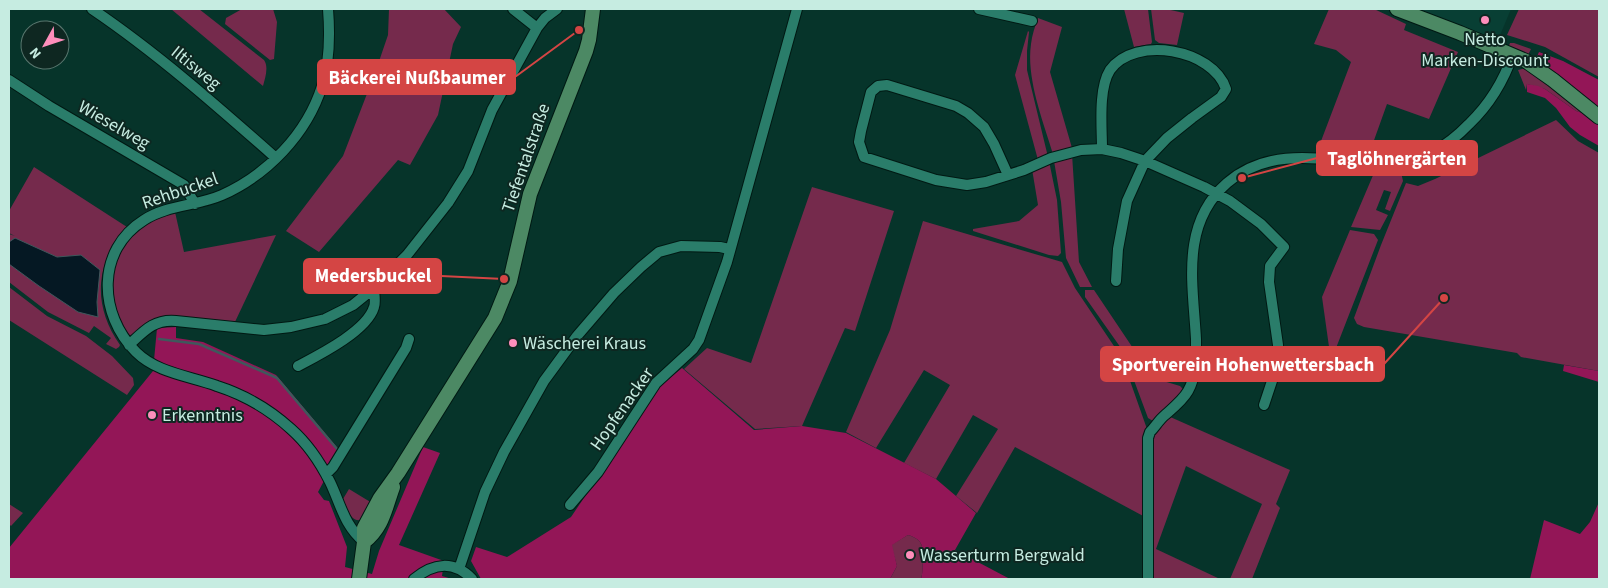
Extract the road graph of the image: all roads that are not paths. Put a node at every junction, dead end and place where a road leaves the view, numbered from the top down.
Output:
1 (92, 9) edge
2 (328, 9) edge
3 (513, 9) edge
4 (557, 9) edge
5 (593, 9) edge
6 (797, 9) edge
7 (978, 9) edge
8 (1397, 9) edge
9 (1032, 21) dead end
10 (537, 28) junction
11 (1513, 54) junction
12 (9, 80) edge
13 (1599, 117) edge
14 (1102, 149) junction
15 (276, 158) junction
16 (1145, 161) junction
17 (1008, 175) junction
18 (1216, 194) junction
19 (195, 204) junction
20 (729, 249) junction
21 (1116, 281) dead end
22 (374, 288) junction
23 (409, 339) dead end
24 (129, 345) junction
25 (298, 366) dead end
26 (1264, 405) dead end
27 (326, 474) junction
28 (570, 505) dead end
29 (364, 542) junction
30 (459, 569) junction
31 (359, 579) edge
32 (414, 579) edge
33 (472, 579) edge
34 (1148, 579) edge

1 - 15 street, Iltisweg
2 - 15 street, Rehbuckel
3 - 10 street
4 - 10 street
5 - 29 street, Tiefentalstraße
6 - 20 street, Hopfenacker
7 - 9 street
8 - 11 street
10 - 22 street
11 - 13 street
11 - 18 street
12 - 19 street, Wieselweg
14 - 16 street
14 - 16 street
14 - 17 street
15 - 19 street, Rehbuckel
16 - 18 street
16 - 21 street
17 - 17 street
18 - 26 street
18 - 34 street
19 - 24 street, Rehbuckel
20 - 28 street, Hopfenacker
20 - 30 street
22 - 24 street
22 - 25 street
23 - 27 street
24 - 27 street, Rehbuckel
27 - 29 street, Rehbuckel
29 - 31 street
30 - 32 street
30 - 33 street

